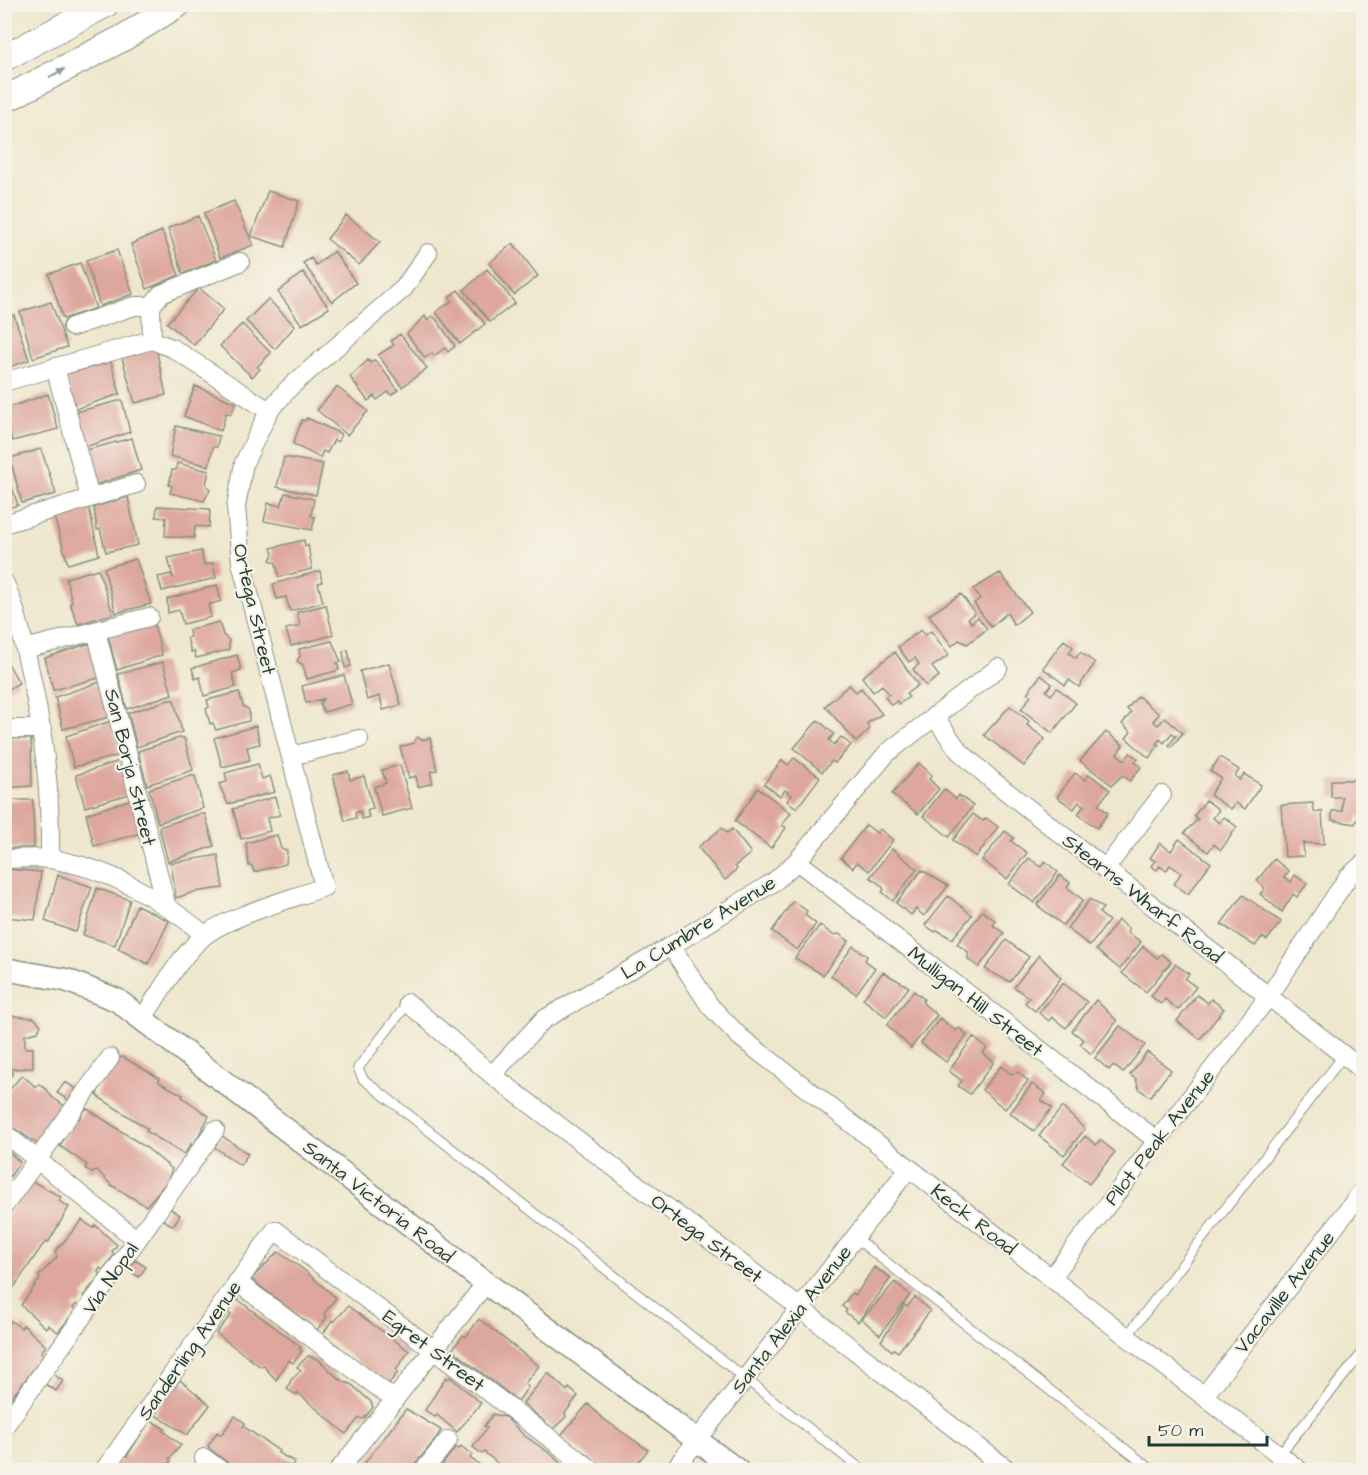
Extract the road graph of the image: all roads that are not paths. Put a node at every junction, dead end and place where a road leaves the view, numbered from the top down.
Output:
1 (106, 4) edge
2 (178, 4) edge
3 (4, 58) edge
4 (4, 100) edge
5 (428, 253) dead end
6 (240, 262) dead end
7 (151, 306) junction
8 (72, 327) dead end
9 (152, 339) junction
10 (55, 367) junction
11 (4, 382) edge
12 (269, 411) junction
13 (136, 484) dead end
14 (90, 498) junction
15 (4, 524) edge
16 (4, 582) edge
17 (149, 617) dead end
18 (96, 631) junction
19 (25, 649) junction
20 (998, 668) dead end
21 (934, 716) junction
22 (4, 729) edge
23 (42, 729) junction
24 (359, 738) dead end
25 (291, 756) junction
26 (1162, 795) dead end
27 (4, 859) edge
28 (50, 859) junction
29 (797, 861) junction
30 (1364, 863) edge
31 (1105, 868) junction
32 (166, 904) junction
33 (205, 935) junction
34 (671, 946) junction
35 (4, 969) edge
36 (1269, 996) junction
37 (408, 1003) joint
38 (143, 1018) junction
39 (1344, 1055) junction
40 (110, 1058) dead end
41 (1364, 1071) edge
42 (492, 1075) junction
43 (215, 1130) dead end
44 (4, 1133) edge
45 (1156, 1140) junction
46 (38, 1158) junction
47 (909, 1168) junction
48 (1364, 1189) edge
49 (4, 1206) edge
50 (275, 1230) joint
51 (855, 1237) junction
52 (137, 1240) junction
53 (1051, 1278) junction
54 (237, 1282) junction
55 (486, 1283) junction
56 (800, 1308) junction
57 (1127, 1336) junction
58 (434, 1350) junction
59 (1364, 1351) edge
60 (744, 1379) junction
61 (1204, 1396) junction
62 (395, 1400) junction
63 (4, 1428) edge
64 (696, 1439) junction
65 (448, 1440) dead end
66 (1279, 1455) junction
67 (204, 1458) dead end
68 (584, 1468) edge
69 (104, 1470) edge
70 (220, 1470) edge
71 (339, 1470) edge
72 (424, 1470) edge
73 (674, 1470) edge
74 (737, 1470) edge
75 (862, 1470) edge
76 (1008, 1470) edge
77 (1152, 1470) edge
78 (1299, 1470) edge

1 - 3 main road
4 -> 2 main road
5 - 12 street, Ortega Street
6 - 7 street
7 - 8 street
7 - 9 street
9 - 10 street
9 - 12 street
10 - 11 street
10 - 14 street
12 - 25 street, Ortega Street
13 - 14 street
14 - 15 street
16 - 19 street
17 - 18 street
18 - 19 street
18 - 32 street, San Borja Street
19 - 23 street
20 - 21 street, La Cumbre Avenue
21 - 29 street, La Cumbre Avenue
21 - 31 street, Stearns Wharf Road
22 - 23 street
23 - 28 street
24 - 25 street
25 - 33 street, Ortega Street
26 - 31 street
27 - 28 street
28 - 32 street
29 - 34 street, La Cumbre Avenue
29 - 45 street, Mulligan Hill Street
30 - 36 street, Pilot Peak Avenue
31 - 36 street, Stearns Wharf Road
32 - 33 street
33 - 38 street
34 - 42 street, La Cumbre Avenue
34 - 47 street, Keck Road
35 - 38 street, Santa Victoria Road
36 - 39 street, Stearns Wharf Road
36 - 45 street, Pilot Peak Avenue
37 - 42 street, Ortega Street
37 - 60 lane
38 - 55 street, Santa Victoria Road
39 - 41 street, Stearns Wharf Road
39 - 57 lane
40 - 46 street
42 - 56 street, Ortega Street
43 - 52 street, Via Nopal
44 - 46 street
45 - 53 street, Pilot Peak Avenue
46 - 49 street
46 - 52 street
47 - 51 street, Santa Alexia Avenue
47 - 53 street, Keck Road
48 - 61 street, Vacaville Avenue
50 - 54 street, Sanderling Avenue
50 - 58 street, Egret Street
51 - 56 street, Santa Alexia Avenue
51 - 77 lane
52 - 63 street, Via Nopal
53 - 57 street, Keck Road
54 - 62 street
54 - 69 street, Sanderling Avenue
55 - 58 street
55 - 64 street, Santa Victoria Road
56 - 60 street, Santa Alexia Avenue
56 - 76 street, Ortega Street
57 - 61 street, Keck Road
58 - 62 street
58 - 68 street, Egret Street
59 - 66 lane
60 - 64 street, Santa Alexia Avenue
60 - 75 lane
61 - 66 street, Keck Road
62 - 71 street
64 - 73 street, Santa Alexia Avenue
64 - 74 street, Santa Victoria Road
65 - 72 street
66 - 78 street, Keck Road
67 - 70 street

